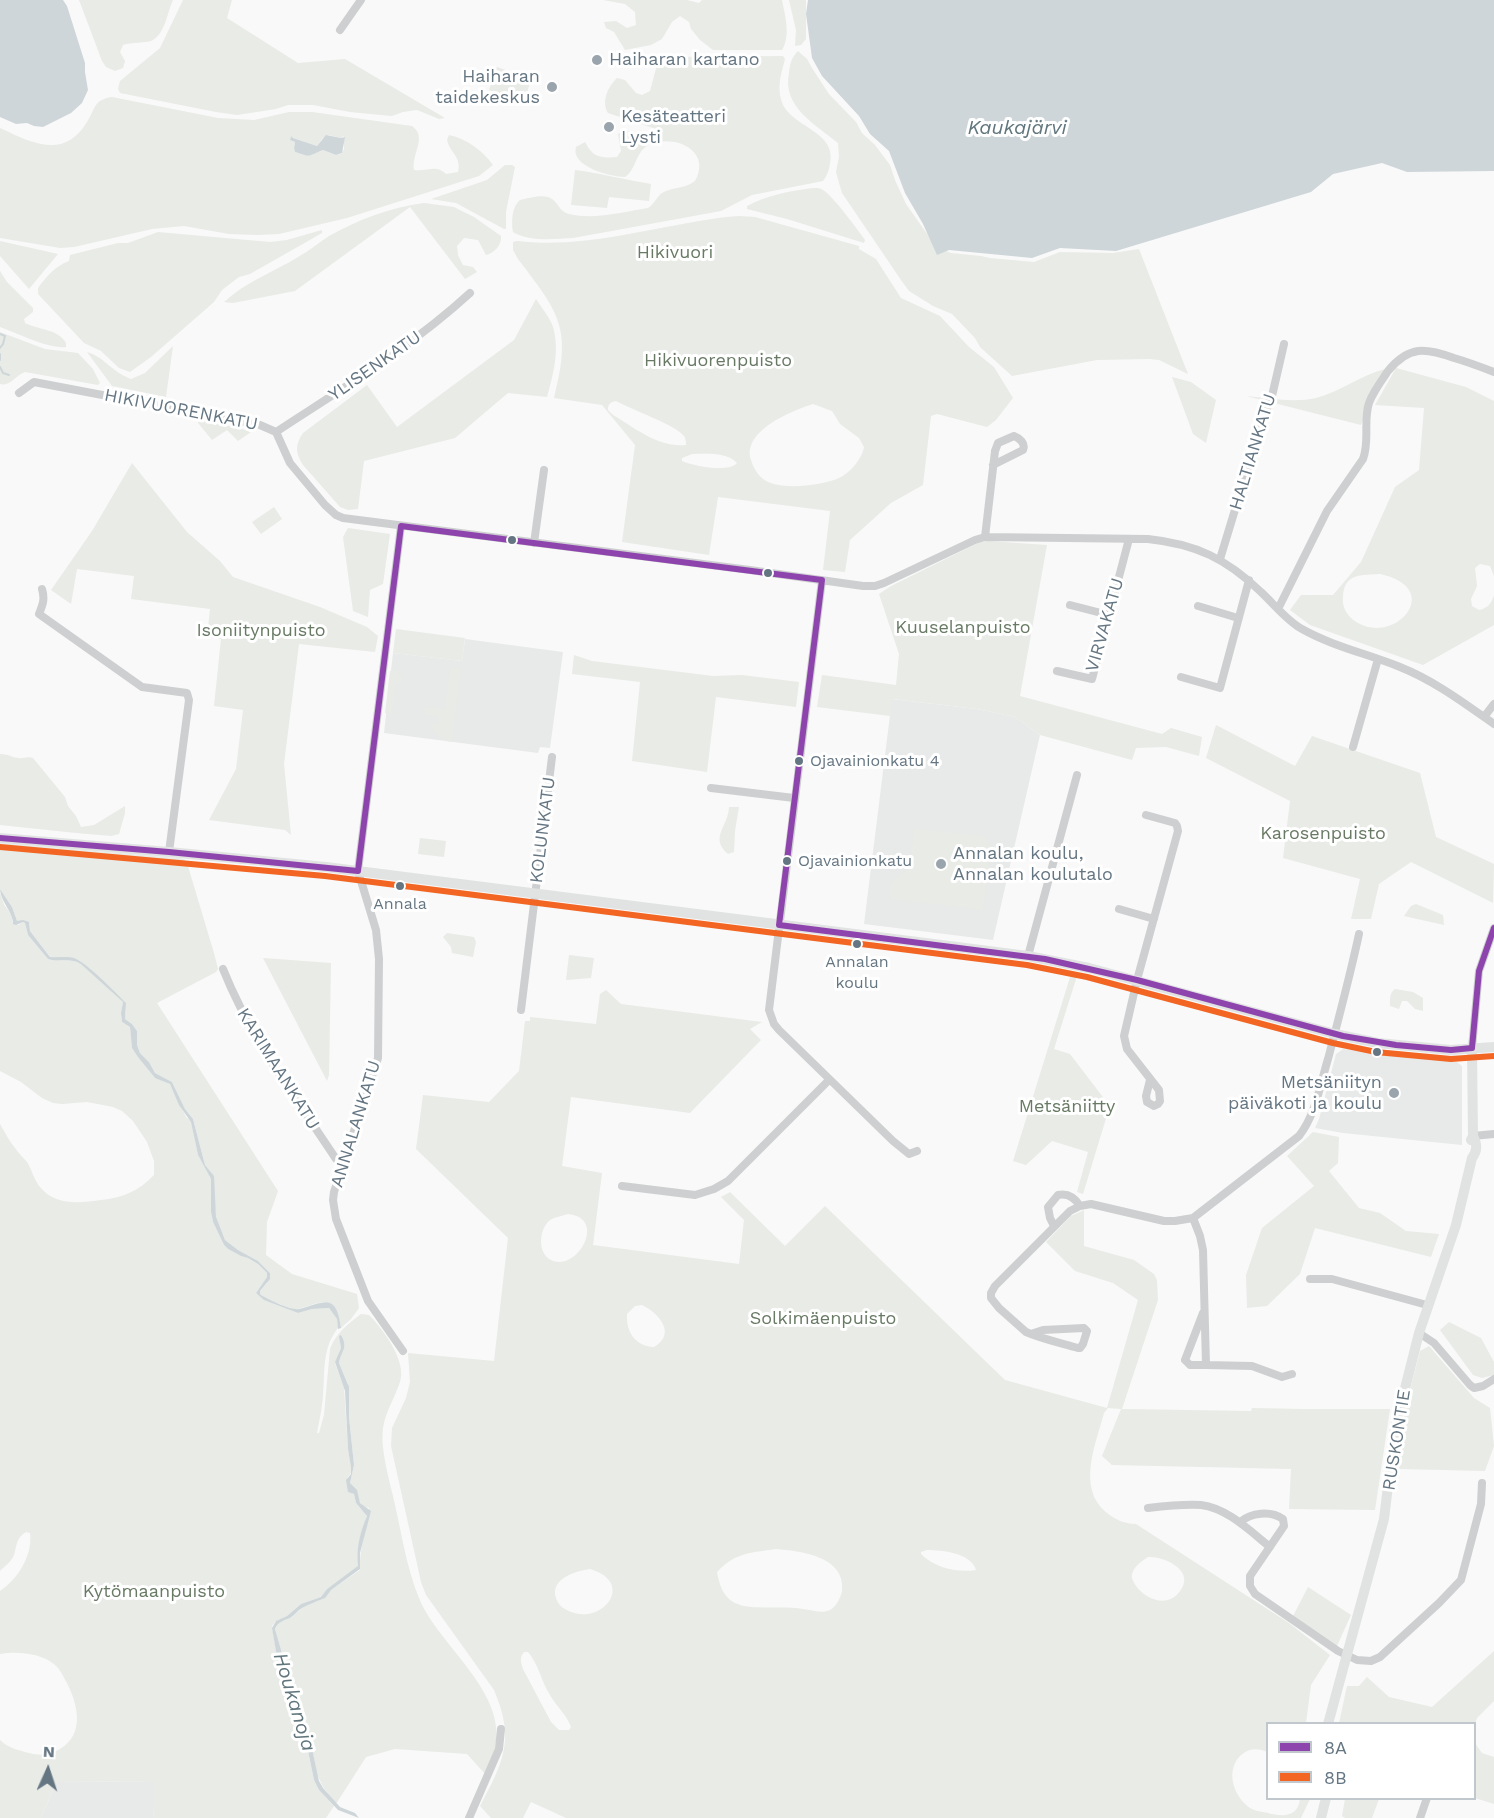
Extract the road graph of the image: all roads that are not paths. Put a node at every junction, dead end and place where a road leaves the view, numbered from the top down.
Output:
1 (361, 0) edge
2 (340, 30) dead end
3 (470, 293) dead end
4 (1284, 344) dead end
5 (1494, 372) edge
6 (18, 393) dead end
7 (276, 432) junction
8 (993, 465) dead end
9 (544, 470) dead end
10 (401, 526) junction
11 (985, 537) junction
12 (1129, 539) junction
13 (534, 543) junction
14 (1220, 559) junction
15 (822, 580) junction
16 (1249, 580) junction
17 (42, 589) dead end
18 (1070, 605) dead end
19 (1198, 606) dead end
20 (1278, 609) junction
21 (1109, 615) junction
22 (1238, 618) junction
23 (1378, 659) junction
24 (1057, 671) dead end
25 (1181, 677) dead end
26 (1494, 704) edge
27 (1484, 717) junction
28 (1494, 724) edge
29 (1353, 747) dead end
30 (552, 758) dead end
31 (1077, 776) dead end
32 (711, 788) dead end
33 (794, 798) junction
34 (1146, 815) dead end
35 (0, 838) edge
36 (169, 852) junction
37 (358, 871) junction
38 (536, 894) junction
39 (1119, 909) dead end
40 (1154, 919) junction
41 (779, 925) junction
42 (1494, 928) edge
43 (1359, 933) dead end
44 (1028, 956) junction
45 (223, 969) dead end
46 (1137, 980) junction
47 (521, 1010) dead end
48 (1335, 1034) junction
49 (1494, 1047) edge
50 (1472, 1048) junction
51 (829, 1080) junction
52 (1150, 1080) dead end
53 (1494, 1134) edge
54 (1473, 1136) junction
55 (917, 1151) dead end
56 (344, 1161) junction
57 (622, 1186) dead end
58 (1080, 1206) junction
59 (1192, 1218) junction
60 (1054, 1226) junction
61 (1310, 1279) dead end
62 (1427, 1305) junction
63 (1204, 1311) junction
64 (1419, 1333) junction
65 (1031, 1334) junction
66 (403, 1351) dead end
67 (1206, 1365) junction
68 (1292, 1374) dead end
69 (1494, 1379) edge
70 (1482, 1483) dead end
71 (1148, 1508) dead end
72 (1240, 1522) junction
73 (1270, 1546) junction
74 (1346, 1655) junction
75 (1329, 1722) edge
76 (501, 1729) dead end
77 (1326, 1800) edge
78 (1426, 1800) edge
79 (469, 1818) edge
80 (1321, 1818) edge
81 (1420, 1818) edge

1 - 2 street
3 - 7 street, YLISENKATU
4 - 14 street, HALTIANKATU
5 - 20 street
6 - 7 street, HIKIVUORENKATU
7 - 10 street, HIKIVUORENKATU
8 - 11 street
9 - 13 street
10 - 13 street, HIKIVUORENKATU
10 - 37 street, ANNALANKATU
11 - 12 street, HIKIVUORENKATU
11 - 15 street, HIKIVUORENKATU
12 - 14 street, HIKIVUORENKATU
12 - 21 street, VIRVAKATU
13 - 15 street, HIKIVUORENKATU
14 - 16 street, HIKIVUORENKATU
15 - 33 street
16 - 20 street, HIKIVUORENKATU
16 - 22 street
17 - 36 street
18 - 21 street
19 - 22 street
20 - 23 street, HIKIVUORENKATU
21 - 24 street, VIRVAKATU
22 - 25 street
23 - 27 street, HIKIVUORENKATU
23 - 29 street
26 - 27 street
27 - 28 street, HIKIVUORENKATU
30 - 38 street, KOLUNKATU
31 - 44 street
32 - 33 street
33 - 41 street
34 - 40 street
35 - 36 main road
36 - 37 main road
37 - 38 main road
37 - 56 street, ANNALANKATU
38 - 41 main road
38 - 47 street, KOLUNKATU
39 - 40 street
40 - 46 street
41 - 44 main road
41 - 51 street
42 - 50 street
43 - 48 street
44 - 46 main road
45 - 56 street, KARIMAANKATU
46 - 48 main road
46 - 52 street
48 - 50 main road
48 - 59 street
49 - 50 main road
50 - 54 main road, RUSKONTIE
51 - 55 street
51 - 57 street
53 - 54 street
54 - 62 main road, RUSKONTIE
56 - 66 street, ANNALANKATU
58 - 59 street
58 - 60 street
58 - 60 street
59 - 63 street
60 - 65 street
61 - 62 street
62 - 64 main road, RUSKONTIE
63 - 67 street
63 - 67 street
64 - 69 street
64 - 74 main road, RUSKONTIE
65 - 65 street
67 - 68 street
70 - 74 street
71 - 72 street
72 - 73 street
72 - 73 street
73 - 74 street
74 - 75 main road, RUSKONTIE
76 - 79 street
77 - 80 main road
78 - 81 street

